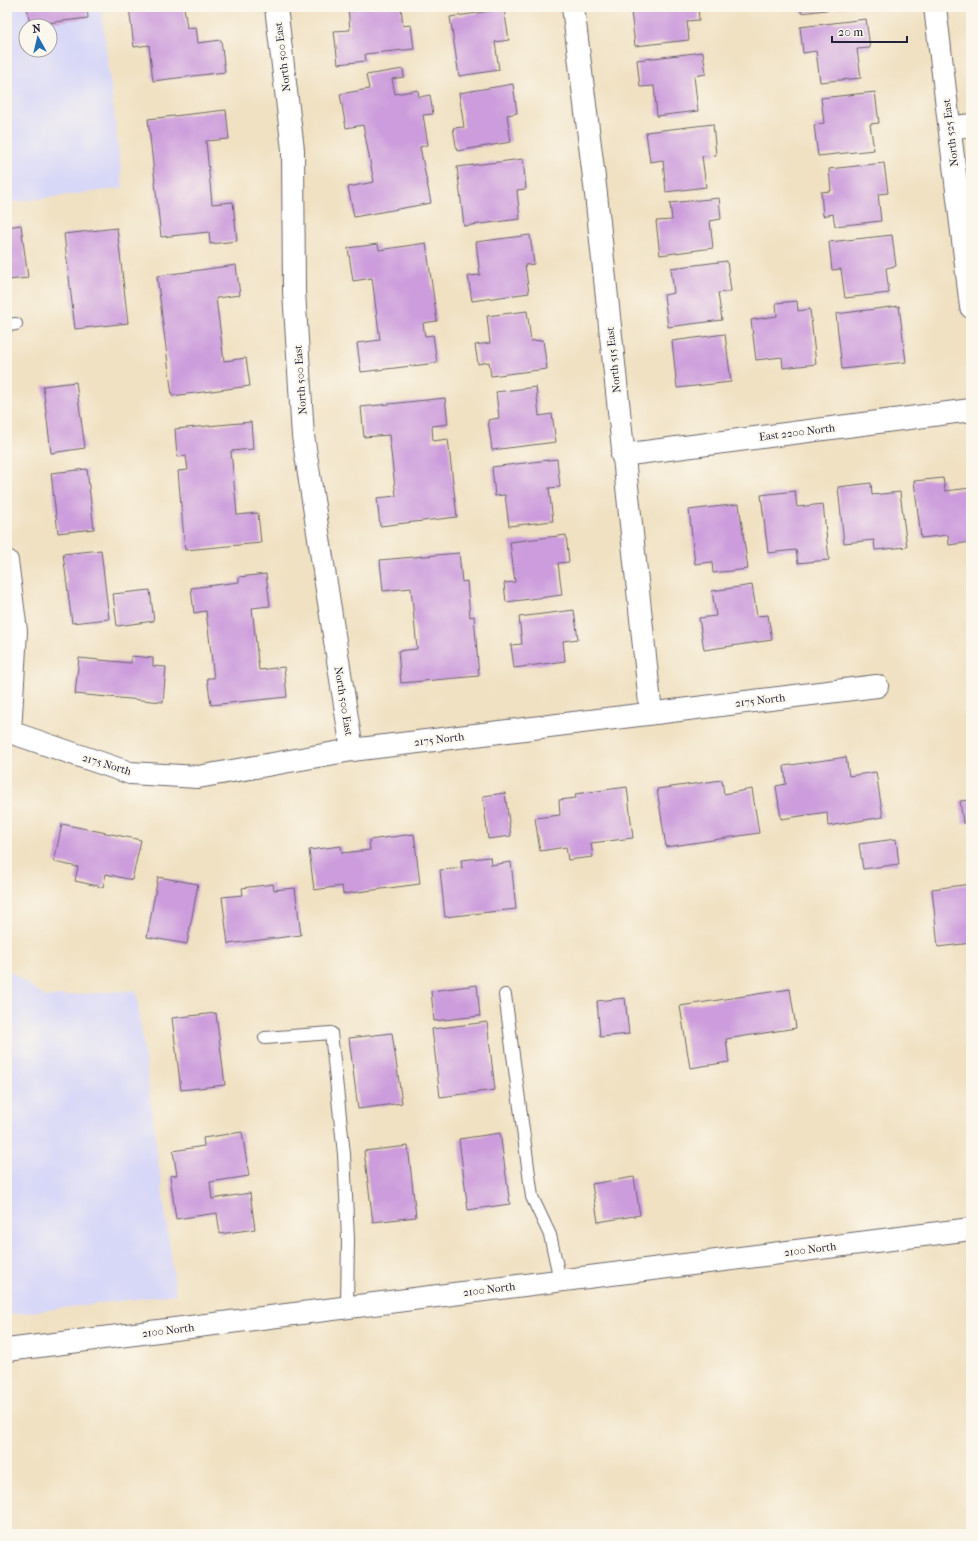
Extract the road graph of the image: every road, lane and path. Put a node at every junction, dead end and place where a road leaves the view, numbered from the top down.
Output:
1 (276, 7) edge
2 (573, 7) edge
3 (935, 7) edge
4 (971, 125) edge
5 (950, 128) junction
6 (971, 307) edge
7 (971, 410) edge
8 (622, 454) junction
9 (7, 561) edge
10 (877, 686) dead end
11 (651, 713) junction
12 (8, 732) edge
13 (352, 750) junction
14 (505, 995) dead end
15 (265, 1038) dead end
16 (971, 1229) edge
17 (560, 1280) junction
18 (347, 1307) junction
19 (7, 1350) edge

1 - 13 street, North 500 East
2 - 8 street, North 515 East
3 - 5 street, North 525 East
4 - 5 street
5 - 6 street, North 525 East
7 - 8 street, East 2200 North
8 - 11 street, North 515 East
9 - 12 street
10 - 11 street, 2175 North
11 - 13 street, 2175 North
12 - 13 street, 2175 North
14 - 17 lane
15 - 18 lane
16 - 17 street, 2100 North
17 - 18 street, 2100 North
18 - 19 street, 2100 North

